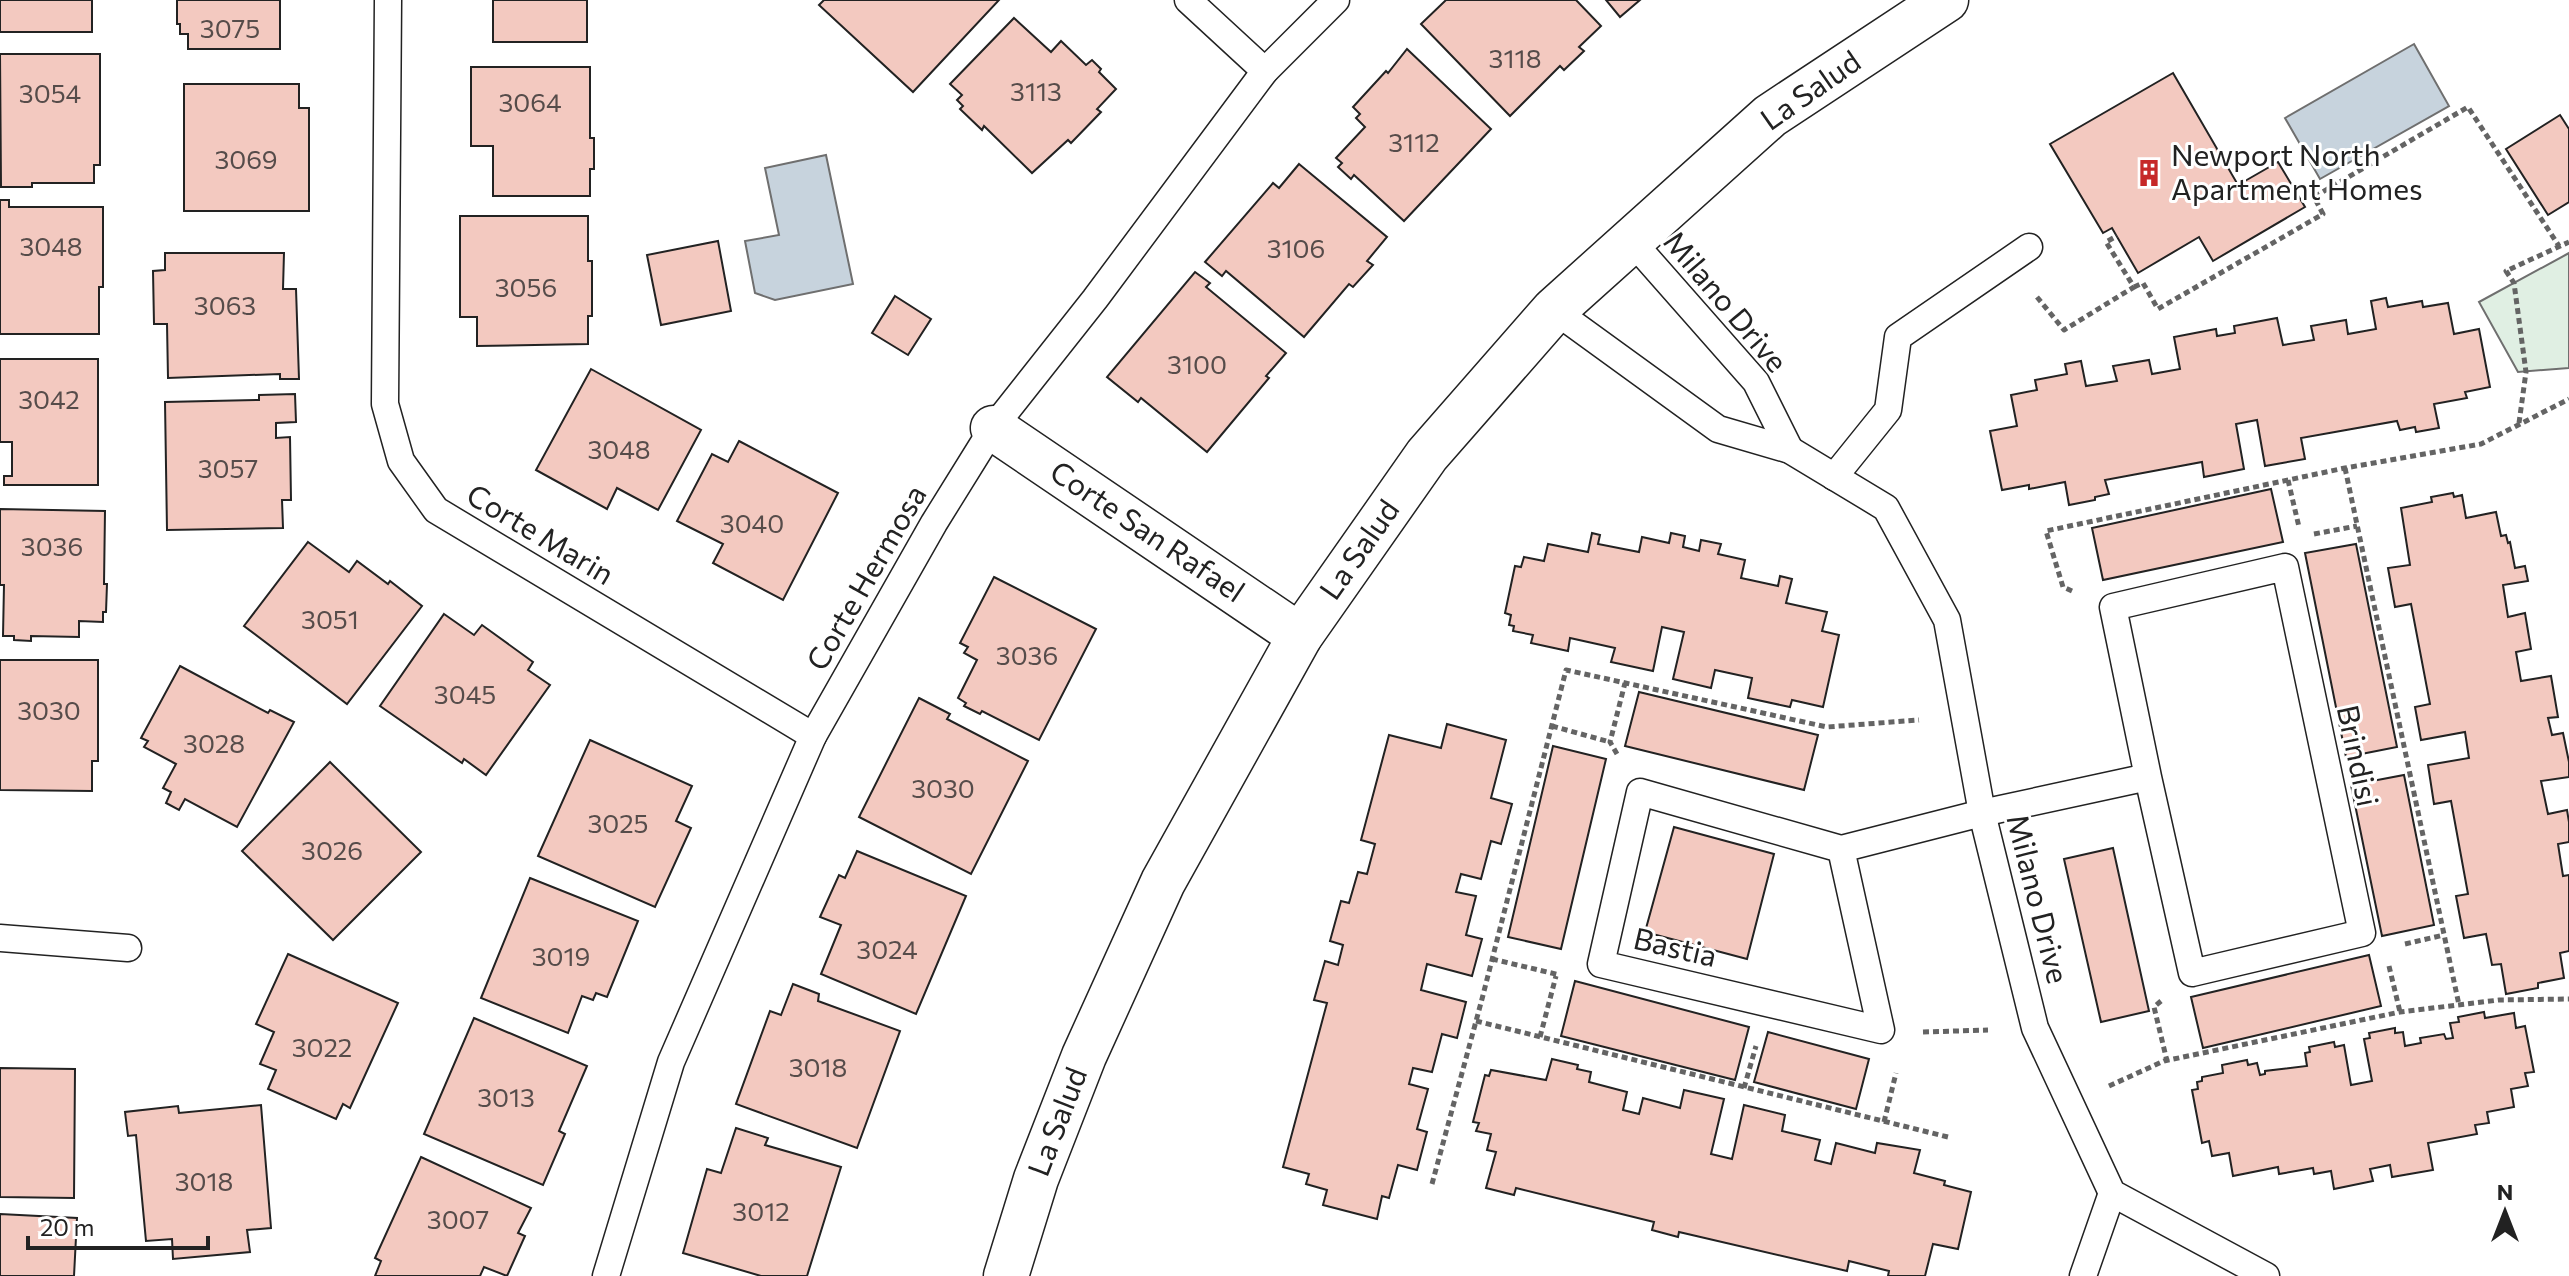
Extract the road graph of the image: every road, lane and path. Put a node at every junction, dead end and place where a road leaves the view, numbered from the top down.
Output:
1 (388, 0) edge
2 (1188, 0) edge
3 (1336, 0) edge
4 (1946, 0) edge
5 (1265, 71) junction
6 (2117, 236) dead end
7 (1630, 239) junction
8 (2569, 242) edge
9 (2559, 246) junction
10 (2018, 255) joint
11 (2134, 287) junction
12 (1554, 310) junction
13 (2569, 399) edge
14 (2519, 424) junction
15 (993, 428) junction
16 (1790, 450) junction
17 (2345, 468) junction
18 (1834, 477) junction
19 (2357, 526) junction
20 (2301, 537) dead end
21 (2113, 607) junction
22 (1300, 636) junction
23 (1625, 683) junction
24 (1963, 708) junction
25 (1552, 726) junction
26 (813, 736) junction
27 (1610, 742) junction
28 (2148, 777) junction
29 (1640, 792) junction
30 (1982, 813) junction
31 (1841, 849) junction
32 (2444, 935) junction
33 (0, 938) edge
34 (2400, 946) dead end
35 (128, 948) dead end
36 (1492, 959) junction
37 (1604, 964) junction
38 (1556, 976) junction
39 (2569, 999) edge
40 (2459, 1005) junction
41 (1476, 1021) junction
42 (2035, 1028) junction
43 (1920, 1032) dead end
44 (1540, 1037) junction
45 (1898, 1063) dead end
46 (2070, 1104) junction
47 (1884, 1122) junction
48 (1948, 1137) dead end
49 (1432, 1184) dead end
50 (2112, 1193) junction
51 (606, 1276) edge
52 (1006, 1276) edge
53 (2083, 1276) edge
54 (2266, 1276) edge

1 - 26 lane, Corte Marin
2 - 5 lane
3 - 5 lane, Corte Hermosa
4 - 7 street, La Salud
5 - 15 lane, Corte Hermosa
6 - 11 path
7 - 12 street, La Salud
7 - 16 lane, Milano Drive
8 - 9 path
9 - 11 path
9 - 14 path
10 - 11 path
10 - 18 lane
12 - 16 lane, Milano Drive
12 - 22 street, La Salud
13 - 14 path
14 - 17 path
15 - 22 street, Corte San Rafael
15 - 26 lane, Corte Hermosa
16 - 18 lane, Milano Drive
17 - 19 path
17 - 21 path
18 - 24 lane, Milano Drive
19 - 20 path
19 - 32 path
21 - 28 lane, Brindisi
21 - 28 lane, Brindisi
22 - 52 street, La Salud
23 - 24 path
23 - 25 path
23 - 27 path
24 - 30 lane, Milano Drive
25 - 27 path
25 - 36 path
26 - 51 lane, Corte Hermosa
27 - 29 path
28 - 30 lane
29 - 31 lane
29 - 37 lane, Bastia
30 - 31 lane
30 - 42 lane, Milano Drive
31 - 37 lane, Bastia
32 - 34 path
32 - 40 path
33 - 35 lane
36 - 38 path
36 - 41 path
37 - 38 path
38 - 44 path
39 - 40 path
40 - 46 path
41 - 44 path
41 - 49 path
42 - 43 path
42 - 46 lane, Milano Drive
44 - 47 path
45 - 47 path
46 - 50 lane, Milano Drive
47 - 48 path
50 - 53 lane
50 - 54 lane

